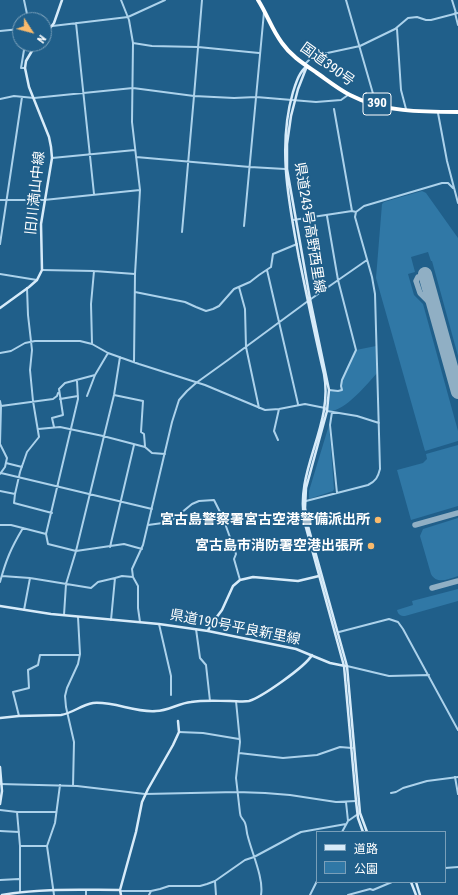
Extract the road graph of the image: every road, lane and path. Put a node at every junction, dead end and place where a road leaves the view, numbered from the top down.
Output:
1 (24, 0) edge
2 (62, 0) edge
3 (121, 0) edge
4 (165, 0) edge
5 (202, 0) edge
6 (258, 0) edge
7 (346, 0) edge
8 (452, 0) edge
9 (264, 9) junction
10 (26, 12) edge
11 (456, 13) edge
12 (128, 17) junction
13 (76, 23) junction
14 (458, 25) edge
15 (52, 26) joint
16 (397, 28) junction
17 (12, 30) edge
18 (0, 31) edge
19 (133, 43) junction
20 (360, 46) junction
21 (198, 47) junction
22 (25, 52) edge
23 (31, 52) edge
24 (259, 53) junction
25 (306, 65) junction
26 (25, 68) junction
27 (133, 88) junction
28 (84, 93) junction
29 (348, 95) junction
30 (194, 96) junction
31 (22, 97) junction
32 (256, 97) junction
33 (34, 98) junction
34 (0, 99) edge
35 (292, 101) junction
36 (376, 104) junction
37 (334, 109) dead end
38 (406, 111) junction
39 (458, 111) edge
40 (437, 112) junction
41 (135, 150) junction
42 (90, 154) junction
43 (136, 157) junction
44 (52, 158) junction
45 (188, 162) junction
46 (250, 167) junction
47 (285, 169) junction
48 (454, 188) junction
49 (140, 190) junction
50 (94, 194) junction
51 (0, 200) edge
52 (6, 200) junction
53 (44, 200) junction
54 (458, 204) edge
55 (352, 211) junction
56 (356, 212) junction
57 (326, 216) junction
58 (294, 220) junction
59 (244, 226) dead end
60 (182, 232) dead end
61 (0, 244) edge
62 (297, 244) junction
63 (367, 260) junction
64 (42, 270) junction
65 (267, 270) junction
66 (94, 271) junction
67 (0, 274) edge
68 (135, 274) junction
69 (37, 280) junction
70 (338, 280) junction
71 (239, 287) junction
72 (28, 288) junction
73 (135, 292) junction
74 (309, 300) junction
75 (0, 308) edge
76 (279, 323) junction
77 (31, 341) junction
78 (92, 344) junction
79 (246, 347) junction
80 (0, 353) edge
81 (108, 353) junction
82 (120, 358) junction
83 (134, 362) junction
84 (95, 375) junction
85 (77, 380) junction
86 (196, 383) junction
87 (59, 389) junction
88 (329, 390) junction
89 (114, 394) junction
90 (78, 396) junction
91 (87, 396) dead end
92 (60, 399) junction
93 (33, 401) junction
94 (0, 403) edge
95 (298, 404) junction
96 (259, 408) junction
97 (325, 408) junction
98 (279, 409) junction
99 (327, 411) junction
100 (332, 412) junction
101 (379, 423) junction
102 (54, 427) junction
103 (38, 429) junction
104 (72, 430) junction
105 (103, 436) junction
106 (278, 440) dead end
107 (134, 445) junction
108 (144, 447) junction
109 (165, 454) junction
110 (6, 463) junction
111 (22, 467) junction
112 (0, 474) edge
113 (19, 478) junction
114 (58, 487) junction
115 (0, 491) edge
116 (337, 493) junction
117 (15, 494) junction
118 (90, 494) junction
119 (121, 501) junction
120 (305, 501) junction
121 (152, 509) junction
122 (52, 513) junction
123 (0, 525) edge
124 (148, 525) junction
125 (22, 528) junction
126 (46, 534) junction
127 (110, 547) junction
128 (142, 550) junction
129 (76, 551) junction
130 (2, 576) junction
131 (319, 576) junction
132 (133, 577) junction
133 (30, 578) junction
134 (115, 578) junction
135 (240, 580) junction
136 (0, 582) edge
137 (66, 584) junction
138 (0, 606) edge
139 (24, 610) junction
140 (64, 615) junction
141 (78, 617) junction
142 (111, 620) junction
143 (140, 623) junction
144 (159, 624) junction
145 (196, 629) junction
146 (208, 631) junction
147 (339, 632) junction
148 (79, 655) junction
149 (312, 655) junction
150 (346, 666) junction
151 (429, 675) junction
152 (171, 695) dead end
153 (210, 701) junction
154 (236, 701) junction
155 (67, 714) junction
156 (19, 716) junction
157 (0, 718) edge
158 (178, 721) dead end
159 (458, 730) edge
160 (179, 732) junction
161 (239, 739) junction
162 (352, 748) junction
163 (239, 753) junction
164 (0, 767) edge
165 (457, 777) edge
166 (1, 784) edge
167 (60, 785) junction
168 (73, 786) junction
169 (237, 792) junction
170 (391, 793) dead end
171 (145, 794) junction
172 (458, 794) edge
173 (356, 801) junction
174 (346, 802) junction
175 (0, 804) edge
176 (0, 810) edge
177 (17, 812) junction
178 (56, 812) junction
179 (359, 813) junction
180 (348, 822) junction
181 (346, 824) junction
182 (0, 831) edge
183 (342, 831) edge
184 (363, 831) edge
185 (367, 831) edge
186 (19, 832) junction
187 (20, 846) junction
188 (47, 846) junction
189 (254, 857) junction
190 (446, 868) edge
191 (458, 868) edge
192 (0, 880) edge
193 (19, 880) junction
194 (215, 881) junction
195 (316, 883) edge
196 (390, 883) edge
197 (411, 883) edge
198 (416, 883) edge
199 (54, 890) junction
200 (86, 890) junction
201 (120, 891) junction
202 (150, 891) junction
203 (20, 892) junction
204 (2, 895) edge
205 (54, 895) edge
206 (86, 895) edge
207 (121, 895) edge
208 (149, 895) edge
209 (216, 895) edge
210 (261, 895) edge
211 (310, 895) edge
212 (348, 895) edge
213 (416, 895) edge
214 (420, 895) edge

1 - 10 street
2 - 15 main road
3 - 12 street
4 - 12 street
5 - 21 street
6 - 9 highway, 国道390号 / 390
7 - 20 street
8 - 11 street
9 - 24 street
9 - 25 highway, 国道390号 / 390
11 - 14 street
11 - 16 street
12 - 13 street
12 - 19 street
13 - 15 street
13 - 28 street
16 - 20 street
16 - 38 street
17 - 18 street
19 - 21 street
19 - 27 street
20 - 25 street
20 - 36 street
21 - 24 street
21 - 30 street
22 - 26 street
23 - 26 main road
24 - 32 street
25 - 29 highway, 国道390号 / 390
25 - 35 main road, 県道243号高野西里線
26 - 33 main road, 旧川満山中線
27 - 28 street
27 - 30 street
27 - 41 street
28 - 33 street
28 - 42 street
29 - 35 street
29 - 36 highway, 国道390号 / 390
30 - 32 street
30 - 45 street
31 - 33 street
31 - 34 street
31 - 52 street
32 - 35 street
32 - 46 street
33 - 44 main road, 旧川満山中線
35 - 47 main road, 県道243号高野西里線
35 - 58 main road, 県道243号高野西里線
36 - 38 highway, 国道390号 / 390
37 - 55 street
38 - 40 highway, 国道390号 / 390
39 - 40 highway, 国道390号 / 390
40 - 48 street
41 - 42 street
41 - 43 street
42 - 44 street
42 - 50 street
43 - 45 street
43 - 49 street
44 - 53 main road, 旧川満山中線
45 - 46 street
45 - 60 street
46 - 47 street
46 - 59 street
47 - 58 main road, 県道243号高野西里線
48 - 54 street
48 - 56 street
49 - 50 street
49 - 68 street
50 - 53 street
51 - 52 street
52 - 53 street
52 - 61 street
53 - 64 main road, 旧川満山中線
55 - 56 street
55 - 57 street
56 - 63 street
57 - 58 street
57 - 70 street
58 - 62 main road, 県道243号高野西里線
58 - 74 main road, 県道243号高野西里線
62 - 65 street
62 - 74 main road, 県道243号高野西里線
63 - 70 street
63 - 101 street
64 - 66 street
64 - 69 main road, 旧川満山中線
65 - 71 street
65 - 76 street
66 - 68 street
66 - 78 street
67 - 69 street
68 - 73 street
69 - 72 main road, 旧川満山中線
70 - 74 street
70 - 88 street
71 - 73 street
71 - 79 street
72 - 75 main road, 旧川満山中線
72 - 77 street
73 - 83 street
74 - 76 street
74 - 88 main road, 県道243号高野西里線
74 - 97 main road, 県道243号高野西里線
76 - 79 street
76 - 95 street
77 - 78 street
77 - 80 street
77 - 93 street
78 - 81 street
79 - 86 street
79 - 96 street
81 - 82 street
81 - 84 street
82 - 83 street
82 - 89 street
83 - 86 street
84 - 85 street
84 - 91 street
85 - 87 street
85 - 90 street
86 - 96 street
86 - 109 street
87 - 92 street
87 - 93 street
88 - 99 main road, 県道243号高野西里線
89 - 105 street
89 - 108 street
90 - 92 street
90 - 104 street
92 - 102 street
93 - 94 street
93 - 103 street
94 - 110 street
95 - 97 street
95 - 98 street
96 - 98 street
97 - 99 street
97 - 131 main road, 県道243号高野西里線
98 - 106 street
99 - 100 street
99 - 120 main road, 県道243号高野西里線
100 - 101 street
100 - 116 street
101 - 116 street
102 - 103 street
102 - 104 street
103 - 111 street
104 - 105 street
104 - 114 street
105 - 107 street
105 - 118 street
107 - 108 street
107 - 119 street
108 - 109 street
109 - 121 street
110 - 111 street
110 - 112 street
111 - 113 street
112 - 113 street
113 - 114 street
113 - 117 street
114 - 118 street
114 - 122 street
115 - 117 street
116 - 120 street
117 - 122 street
118 - 119 street
118 - 129 street
119 - 121 street
119 - 127 street
120 - 147 main road, 県道243号高野西里線
121 - 124 street
122 - 126 street
123 - 125 street
124 - 128 street
124 - 135 street
125 - 126 street
125 - 130 street
126 - 129 street
127 - 128 street
127 - 129 street
128 - 132 street
129 - 137 street
130 - 133 street
130 - 136 street
131 - 135 main road
131 - 150 main road, 県道243号高野西里線
132 - 134 street
132 - 143 street
133 - 137 street
133 - 139 street
134 - 137 street
134 - 142 street
135 - 146 main road
137 - 140 street
138 - 139 main road, 県道190号平良新里線
139 - 140 main road, 県道190号平良新里線
140 - 141 main road, 県道190号平良新里線
141 - 142 main road, 県道190号平良新里線
141 - 148 street
142 - 143 main road, 県道190号平良新里線
143 - 144 main road, 県道190号平良新里線
144 - 145 main road, 県道190号平良新里線
144 - 152 street
145 - 146 main road, 県道190号平良新里線
145 - 153 street
146 - 149 main road, 県道190号平良新里線
147 - 150 main road, 県道243号高野西里線
147 - 151 street
148 - 155 street
148 - 156 street
149 - 150 main road, 県道190号平良新里線
149 - 154 main road
150 - 151 street
150 - 162 main road
150 - 179 main road
151 - 159 street
153 - 154 main road
153 - 155 main road
154 - 161 street
155 - 156 main road
155 - 168 street
156 - 157 main road
158 - 160 main road
160 - 161 street
160 - 171 main road
161 - 163 street
162 - 163 street
162 - 173 main road
163 - 169 street
164 - 166 main road
165 - 170 street
165 - 172 street
166 - 167 street
166 - 175 main road
167 - 168 street
167 - 178 street
168 - 171 street
169 - 171 street
169 - 174 street
169 - 189 street
171 - 201 main road
173 - 174 street
173 - 179 main road
174 - 180 street
176 - 177 street
177 - 178 street
177 - 186 street
178 - 188 street
179 - 180 street
179 - 184 main road
179 - 185 main road
180 - 181 street
181 - 183 street
181 - 189 street
182 - 186 street
186 - 187 street
187 - 188 street
187 - 193 street
188 - 199 street
189 - 194 street
189 - 210 street
190 - 191 street
192 - 193 street
193 - 203 street
194 - 202 street
194 - 209 street
195 - 211 street
196 - 212 street
197 - 213 main road
198 - 214 main road
199 - 200 main road
199 - 203 main road
199 - 205 street
200 - 201 main road
200 - 206 street
201 - 202 street
201 - 207 main road
202 - 208 street
203 - 204 main road

